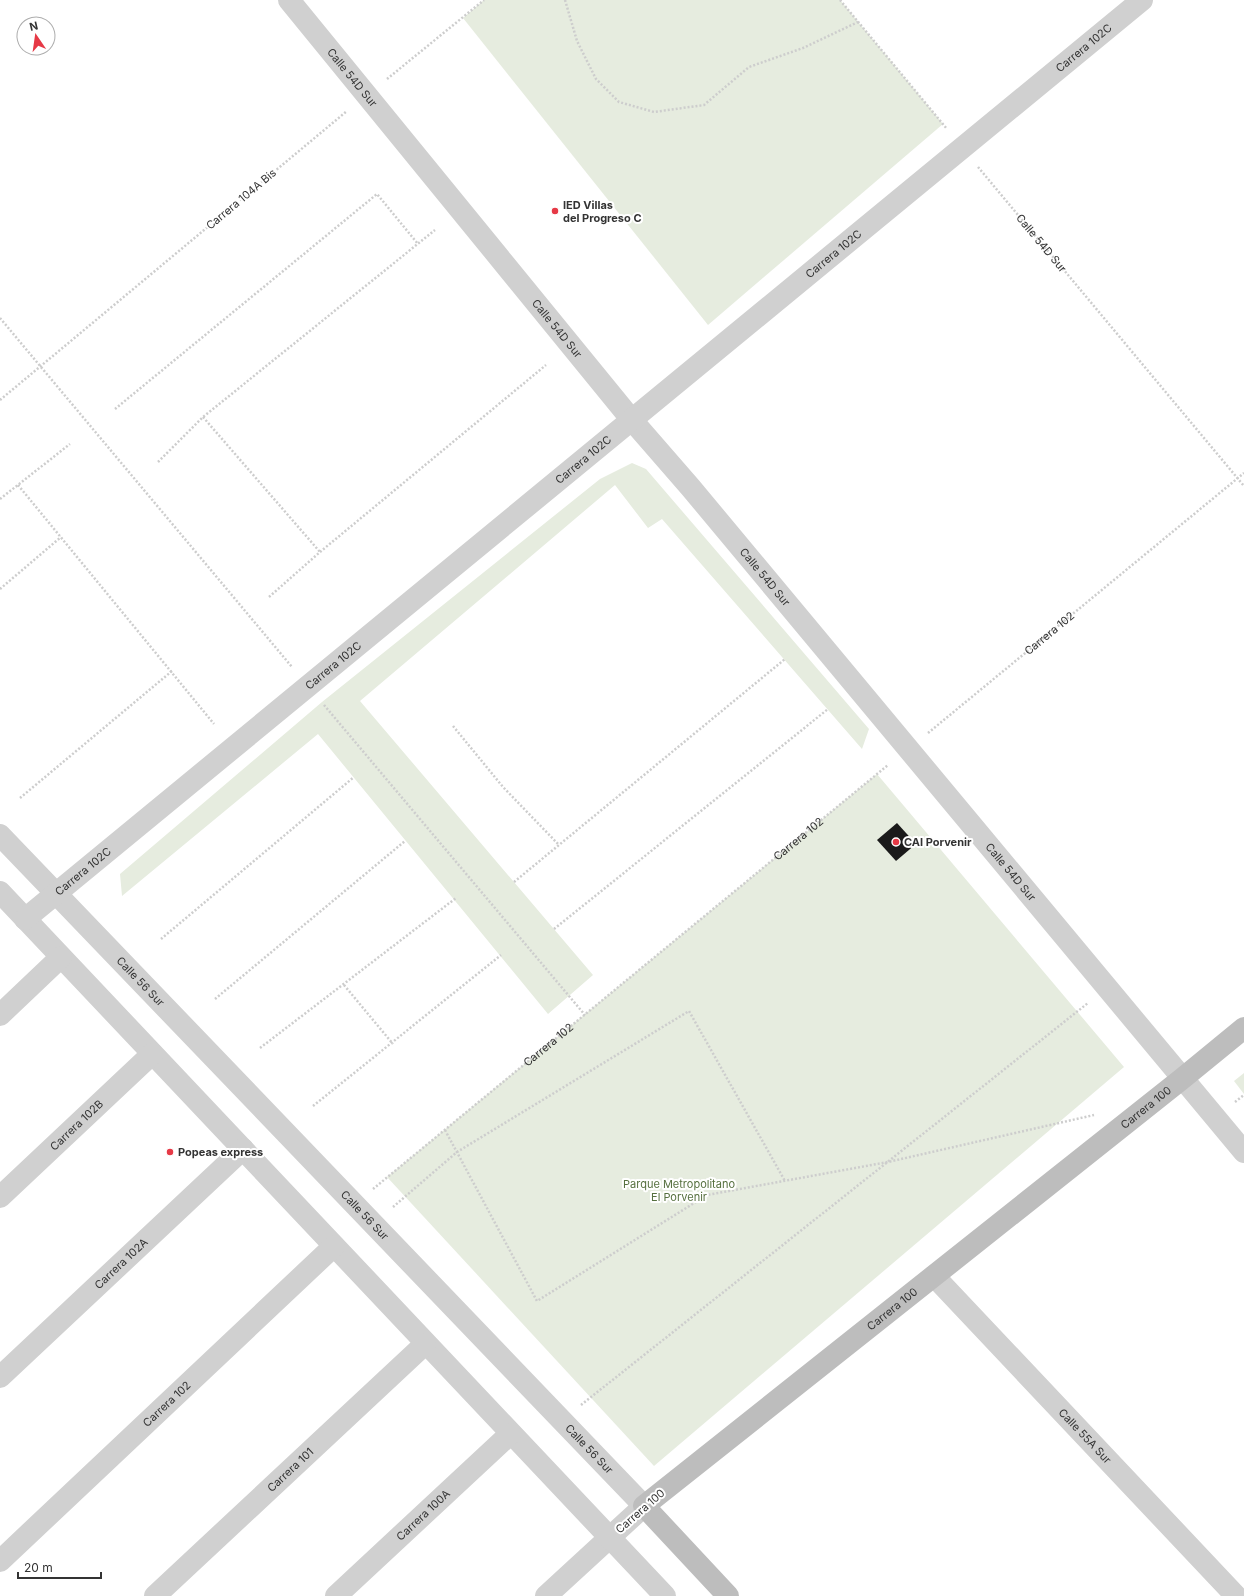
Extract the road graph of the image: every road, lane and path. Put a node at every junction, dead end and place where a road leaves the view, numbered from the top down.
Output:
1 (289, 0) edge
2 (484, 0) edge
3 (565, 0) edge
4 (840, 0) edge
5 (1142, 0) edge
6 (858, 22) junction
7 (366, 95) junction
8 (963, 148) junction
9 (435, 230) dead end
10 (418, 244) junction
11 (546, 365) dead end
12 (0, 400) edge
13 (115, 409) dead end
14 (203, 417) junction
15 (631, 419) junction
16 (70, 444) dead end
17 (158, 462) dead end
18 (1244, 473) edge
19 (1238, 478) junction
20 (18, 485) junction
21 (1244, 486) edge
22 (0, 499) edge
23 (61, 537) junction
24 (320, 552) junction
25 (0, 589) edge
26 (269, 597) dead end
27 (785, 659) dead end
28 (172, 671) junction
29 (828, 709) dead end
30 (214, 724) dead end
31 (453, 726) dead end
32 (909, 749) junction
33 (354, 777) dead end
34 (20, 798) dead end
35 (0, 836) edge
36 (405, 841) dead end
37 (559, 845) junction
38 (514, 882) dead end
39 (0, 892) edge
40 (55, 895) junction
41 (456, 898) dead end
42 (25, 919) junction
43 (554, 929) dead end
44 (161, 939) dead end
45 (501, 955) dead end
46 (61, 957) junction
47 (344, 985) junction
48 (1108, 988) junction
49 (216, 999) dead end
50 (0, 1014) edge
51 (1244, 1028) edge
52 (393, 1044) junction
53 (260, 1048) dead end
54 (152, 1054) junction
55 (1183, 1078) junction
56 (313, 1106) dead end
57 (446, 1130) junction
58 (1114, 1133) junction
59 (243, 1150) junction
60 (457, 1152) junction
61 (1244, 1152) edge
62 (888, 1162) junction
63 (786, 1181) junction
64 (0, 1197) edge
65 (354, 1205) junction
66 (373, 1224) junction
67 (334, 1246) junction
68 (934, 1276) junction
69 (425, 1344) junction
70 (0, 1377) edge
71 (562, 1420) junction
72 (510, 1434) junction
73 (644, 1506) junction
74 (609, 1538) junction
75 (0, 1561) edge
76 (1234, 1591) edge
77 (155, 1596) edge
78 (336, 1596) edge
79 (546, 1596) edge
80 (665, 1596) edge
81 (728, 1596) edge

1 - 7 street, Calle 54D Sur
2 - 7 path, Carrera 104A Bis
3 - 6 path
4 - 6 path, Calle 54D Sur
5 - 8 street, Carrera 102C
6 - 8 path, Calle 54D Sur
7 - 12 path, Carrera 104A Bis
7 - 15 street, Calle 54D Sur
8 - 15 street, Carrera 102C
8 - 19 path, Calle 54D Sur
9 - 10 path
10 - 13 path
10 - 14 path
11 - 24 path
14 - 17 path
14 - 24 path
15 - 32 street, Calle 54D Sur
15 - 40 street, Carrera 102C
16 - 20 path
18 - 19 path, Carrera 102
19 - 21 path, Calle 54D Sur
19 - 32 path, Carrera 102
20 - 22 path
20 - 23 path
23 - 25 path
23 - 28 path
24 - 26 path
27 - 37 path
28 - 30 path
28 - 34 path
29 - 43 path
31 - 37 path
32 - 48 street, Calle 54D Sur
32 - 57 path, Carrera 102
33 - 44 path
35 - 40 street, Calle 56 Sur
36 - 49 path
37 - 38 path
39 - 42 street
40 - 42 street, Carrera 102C
40 - 65 street, Calle 56 Sur
41 - 47 path
42 - 46 street
45 - 52 path
46 - 50 street
46 - 54 street
47 - 52 path
47 - 53 path
48 - 55 street, Calle 54D Sur
48 - 62 path
51 - 55 street, Carrera 100
52 - 56 path
54 - 59 street
54 - 64 street, Carrera 102B
55 - 58 street, Carrera 100
55 - 61 street, Calle 54D Sur
57 - 60 path
57 - 65 path, Carrera 102
58 - 62 path
58 - 68 street, Carrera 100
59 - 67 street
59 - 70 street, Carrera 102A
60 - 63 path
60 - 63 path
60 - 66 path
62 - 63 path
62 - 71 path
65 - 66 street, Calle 56 Sur
66 - 71 street, Calle 56 Sur
67 - 69 street
67 - 75 street, Carrera 102
68 - 73 street, Carrera 100
68 - 76 street, Calle 55A Sur
69 - 72 street
69 - 77 street, Carrera 101
71 - 73 street, Calle 56 Sur
72 - 74 street
72 - 78 street, Carrera 100A
73 - 74 street, Carrera 100
73 - 81 street, Calle 56 Sur
74 - 79 street, Carrera 100
74 - 80 street

